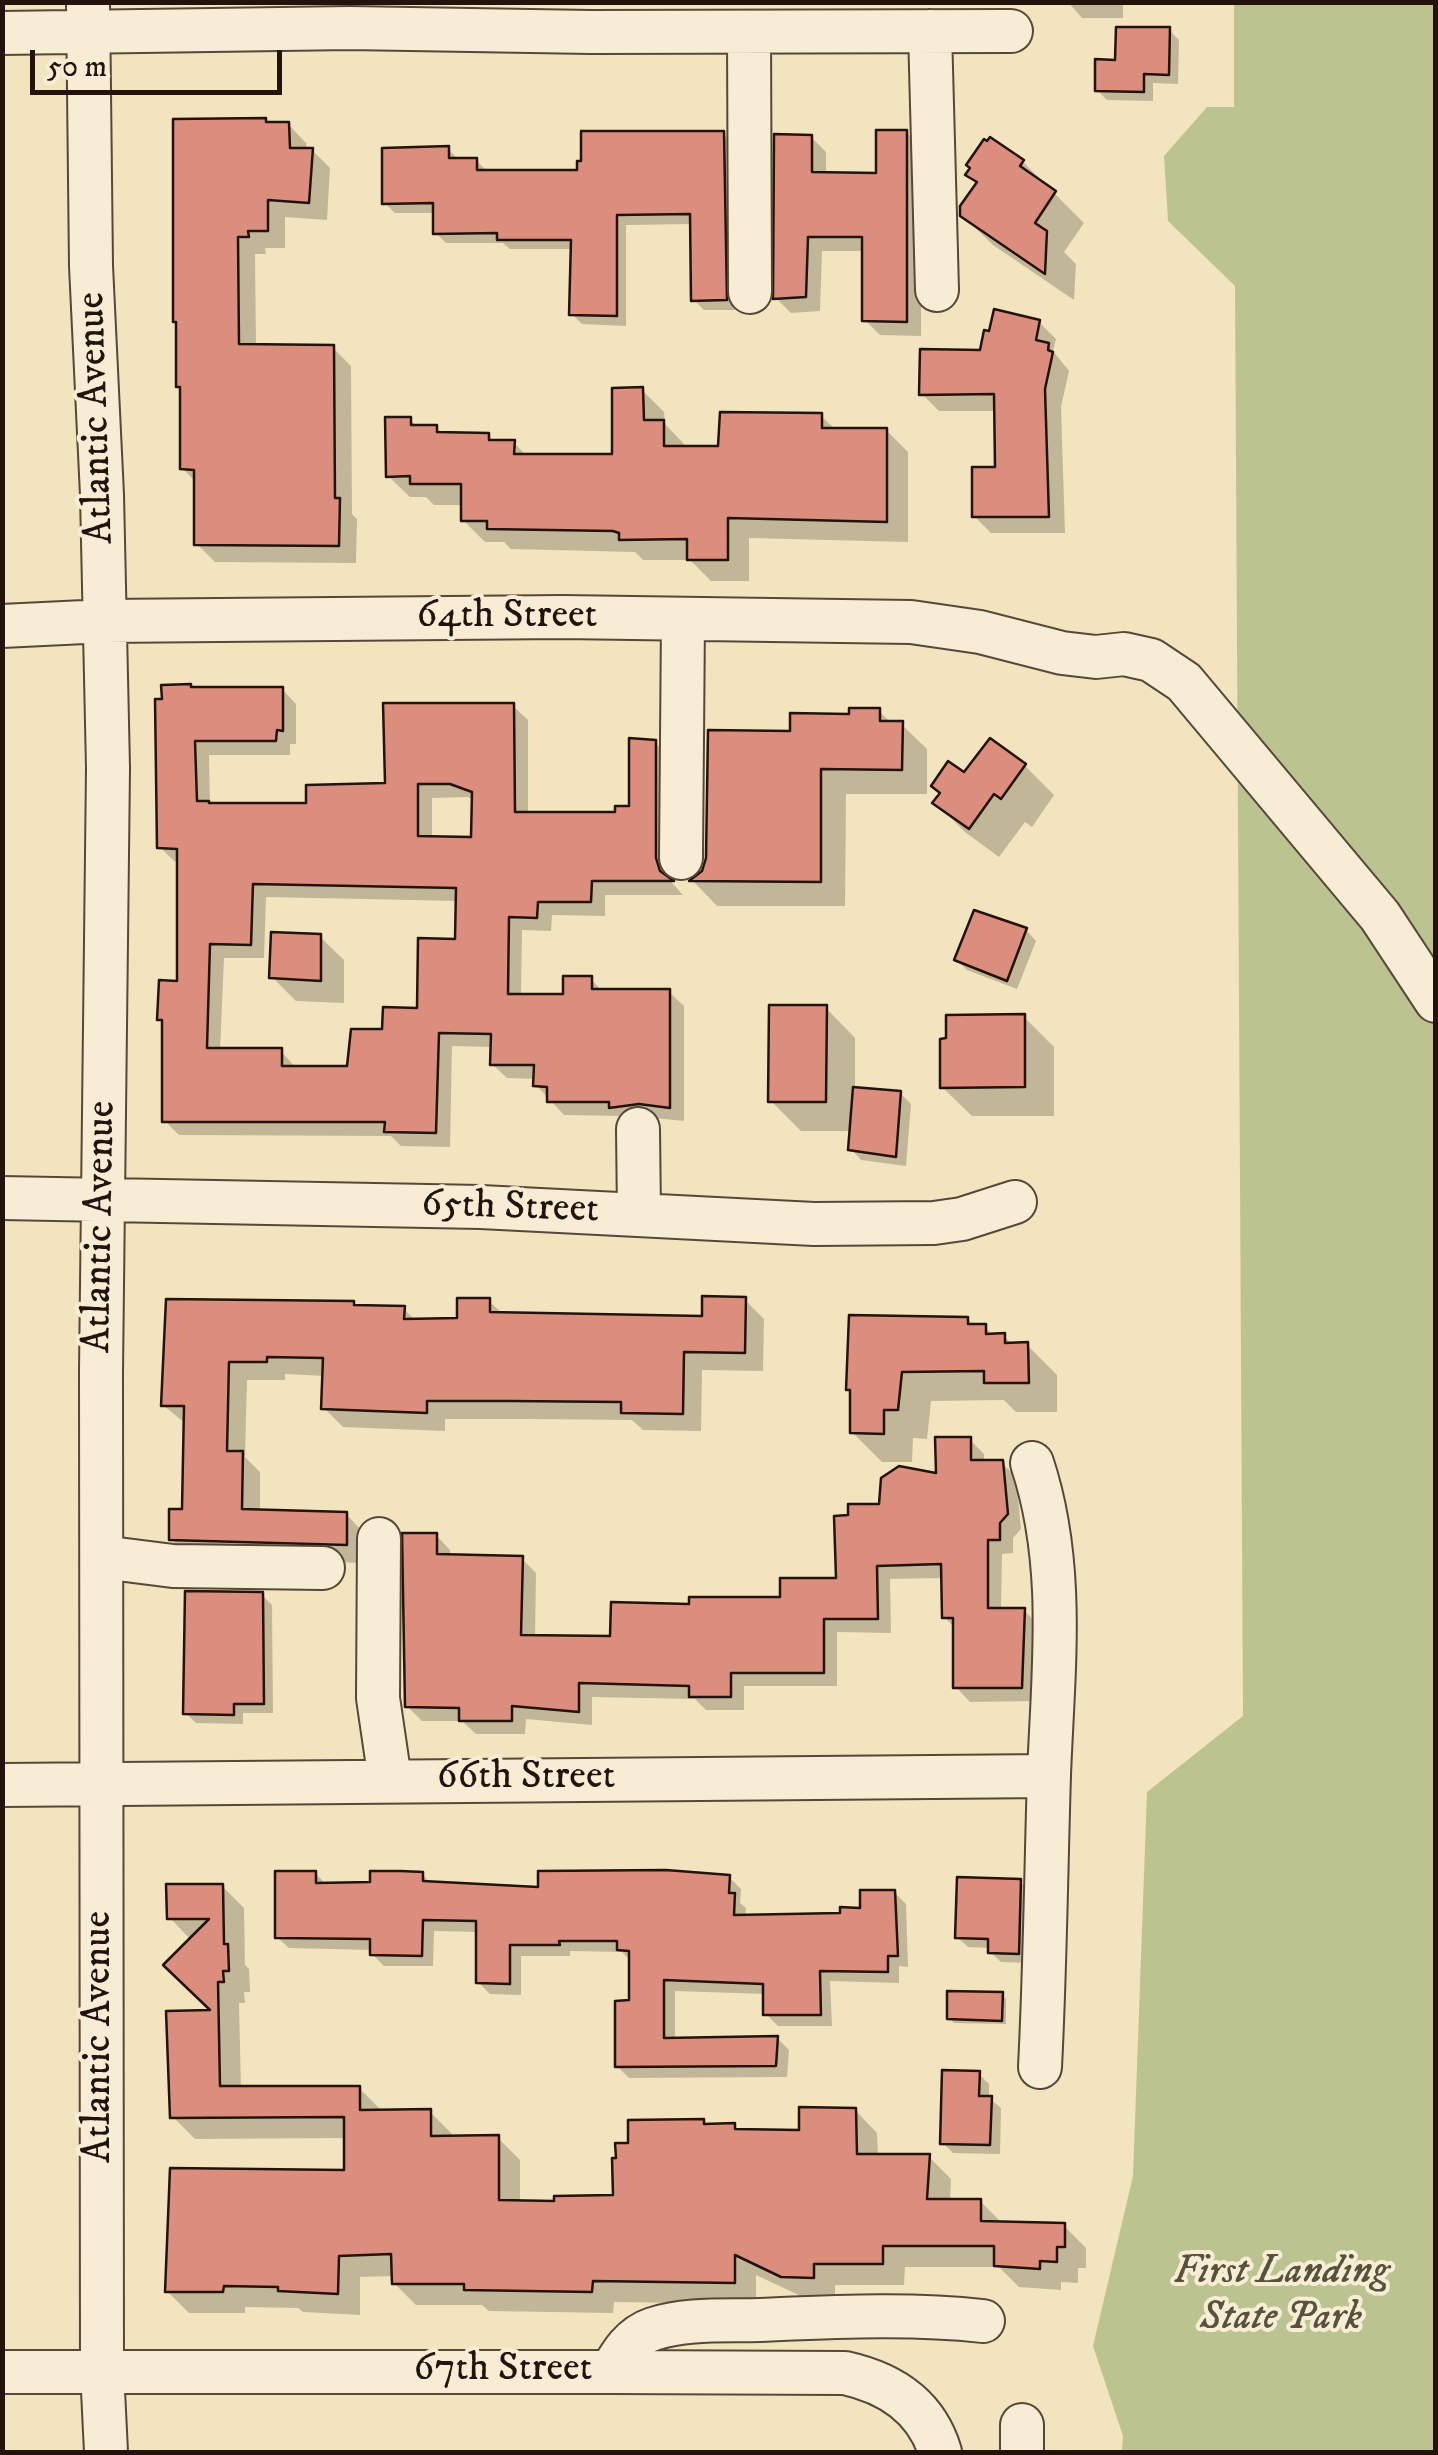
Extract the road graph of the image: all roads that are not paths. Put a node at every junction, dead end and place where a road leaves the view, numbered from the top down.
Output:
1 (88, 18) edge
2 (930, 31) junction
3 (1011, 31) dead end
4 (749, 32) junction
5 (2, 34) edge
6 (937, 290) dead end
7 (750, 292) dead end
8 (683, 619) junction
9 (105, 621) junction
10 (2, 626) edge
11 (682, 858) dead end
12 (1436, 1000) edge
13 (638, 1130) dead end
14 (2, 1198) edge
15 (103, 1201) junction
16 (1015, 1202) dead end
17 (639, 1214) junction
18 (1032, 1463) dead end
19 (379, 1539) dead end
20 (102, 1557) junction
21 (323, 1568) dead end
22 (1050, 1776) junction
23 (390, 1780) junction
24 (2, 1785) edge
25 (99, 1785) junction
26 (1040, 2067) dead end
27 (983, 2321) dead end
28 (102, 2370) junction
29 (2, 2372) edge
30 (611, 2372) junction
31 (106, 2452) edge
32 (940, 2452) edge

1 - 4 street
1 - 5 street
1 - 9 street, Atlantic Avenue
2 - 3 street
2 - 4 street
2 - 6 street
4 - 7 street
8 - 9 street, 64th Street
8 - 11 street
8 - 12 street, 64th Street
9 - 10 street, 64th Street
9 - 15 street, Atlantic Avenue
13 - 17 street
14 - 15 street, 65th Street
15 - 17 street, 65th Street
15 - 20 street, Atlantic Avenue
16 - 17 street, 65th Street
18 - 22 street
19 - 23 street
20 - 21 street
20 - 25 street, Atlantic Avenue
22 - 23 street, 66th Street
22 - 26 street
23 - 25 street, 66th Street
24 - 25 street, 66th Street
25 - 28 street, Atlantic Avenue
27 - 30 street, 67th Street
28 - 29 street, 67th Street
28 - 30 street, 67th Street
28 - 31 street, Atlantic Avenue
30 - 32 street

